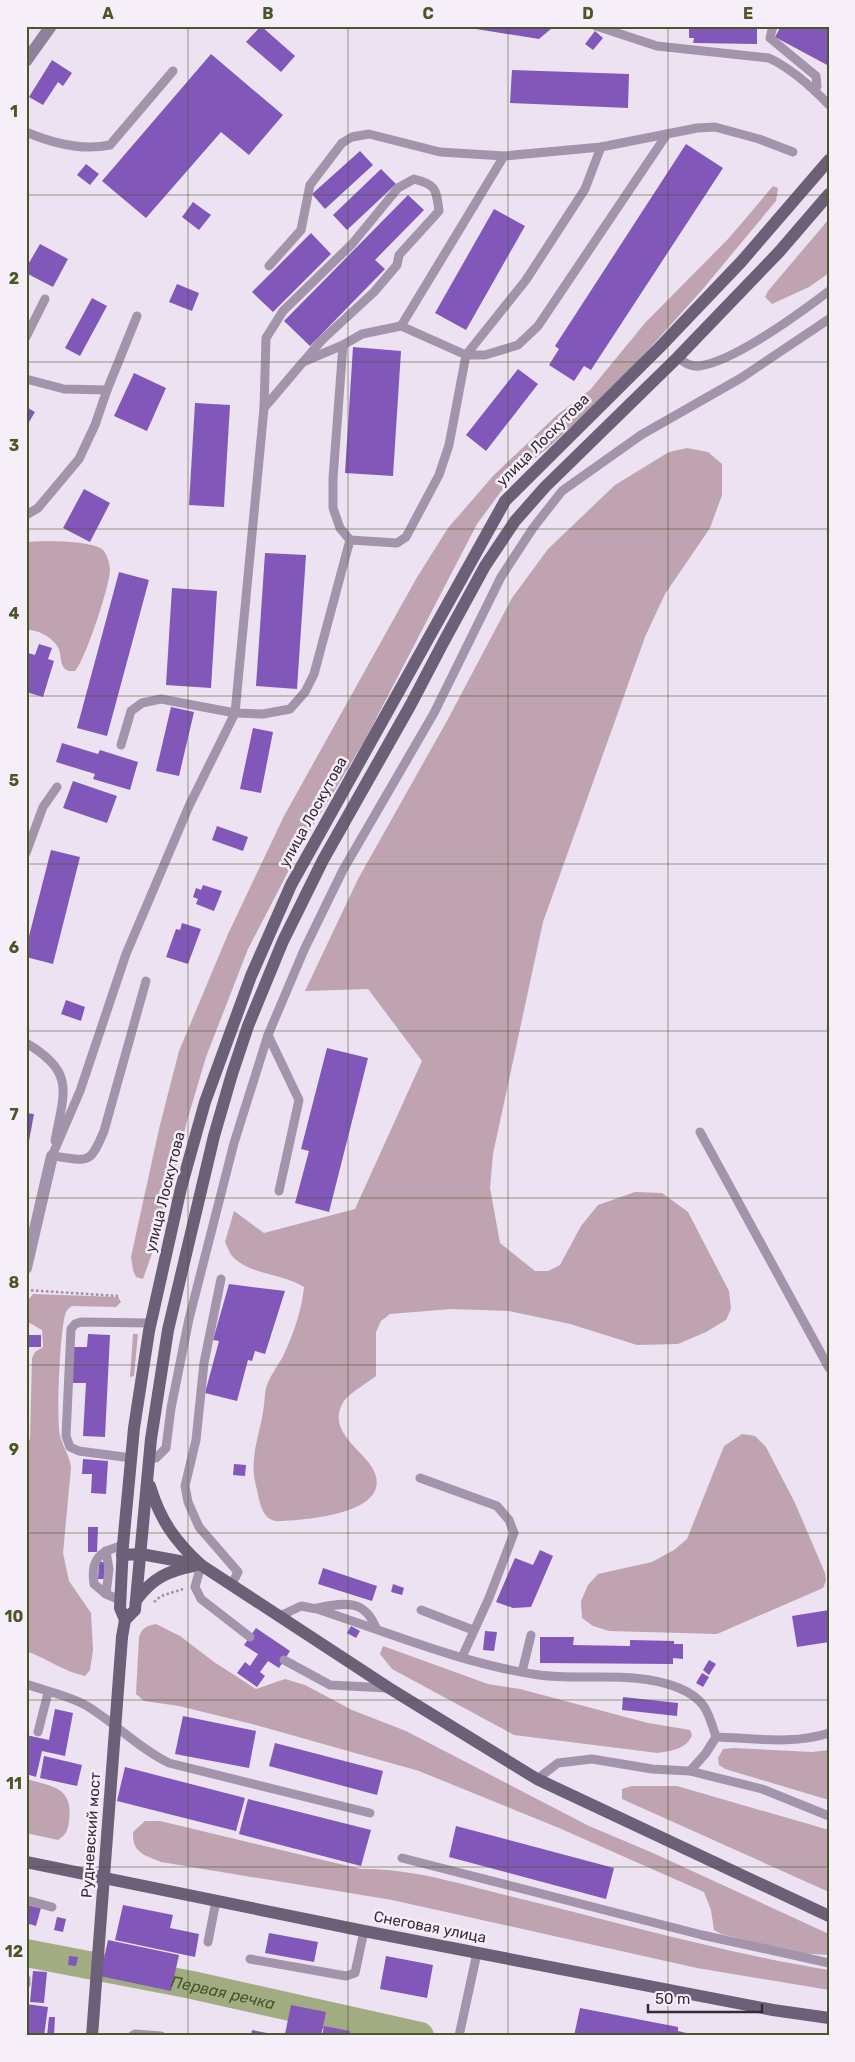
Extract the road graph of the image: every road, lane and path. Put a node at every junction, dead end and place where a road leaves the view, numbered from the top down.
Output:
1 (51, 26) edge
2 (596, 26) edge
3 (773, 26) edge
4 (26, 61) edge
5 (173, 72) dead end
6 (815, 91) junction
7 (829, 105) edge
8 (26, 132) edge
9 (667, 134) junction
10 (601, 147) junction
11 (793, 152) dead end
12 (504, 156) junction
13 (829, 160) edge
14 (829, 194) edge
15 (269, 266) dead end
16 (829, 291) edge
17 (45, 299) dead end
18 (137, 316) dead end
19 (829, 319) edge
20 (401, 326) junction
21 (26, 337) edge
22 (343, 345) junction
23 (466, 355) junction
24 (678, 357) junction
25 (303, 362) junction
26 (26, 379) edge
27 (107, 390) junction
28 (264, 408) junction
29 (26, 515) edge
30 (350, 540) junction
31 (235, 713) junction
32 (121, 745) dead end
33 (57, 787) dead end
34 (26, 853) edge
35 (146, 981) dead end
36 (268, 1035) junction
37 (26, 1043) edge
38 (700, 1132) dead end
39 (52, 1156) junction
40 (279, 1191) dead end
41 (26, 1268) edge
42 (221, 1279) dead end
43 (26, 1290) edge
44 (118, 1296) dead end
45 (150, 1323) junction
46 (829, 1368) edge
47 (131, 1458) junction
48 (149, 1458) junction
49 (420, 1478) dead end
50 (148, 1479) junction
51 (122, 1550) junction
52 (106, 1551) junction
53 (141, 1554) junction
54 (201, 1565) junction
55 (231, 1586) junction
56 (106, 1594) junction
57 (120, 1600) junction
58 (136, 1600) junction
59 (317, 1608) junction
60 (422, 1610) dead end
61 (278, 1617) junction
62 (125, 1620) junction
63 (376, 1628) junction
64 (473, 1630) junction
65 (531, 1635) dead end
66 (122, 1637) joint
67 (250, 1637) dead end
68 (462, 1657) junction
69 (284, 1660) dead end
70 (522, 1672) junction
71 (26, 1684) edge
72 (389, 1688) junction
73 (48, 1692) junction
74 (38, 1732) dead end
75 (829, 1733) edge
76 (716, 1736) junction
77 (690, 1771) junction
78 (538, 1778) junction
79 (370, 1813) dead end
80 (829, 1816) edge
81 (402, 1858) dead end
82 (26, 1862) edge
83 (26, 1900) edge
84 (216, 1901) junction
85 (52, 1907) dead end
86 (829, 1916) edge
87 (364, 1931) junction
88 (208, 1942) dead end
89 (477, 1953) junction
90 (250, 1959) dead end
91 (829, 1962) edge
92 (26, 1979) edge
93 (26, 1984) edge
94 (829, 2018) edge
95 (92, 2036) edge
96 (132, 2036) edge
97 (161, 2036) edge
98 (460, 2036) edge

1 - 4 street
2 - 6 lane
3 - 6 lane
5 - 8 lane
6 - 7 lane
9 - 10 lane
9 - 11 lane
9 - 23 lane
10 - 12 lane
10 - 23 lane
12 - 15 lane
12 - 20 lane
13 - 45 main road, улица Лоскутова
14 - 24 main road, улица Лоскутова
16 - 24 lane
17 - 21 lane
18 - 27 lane
19 - 36 lane
20 - 22 lane
20 - 23 lane
22 - 25 lane
22 - 30 lane
23 - 30 lane
24 - 48 main road, улица Лоскутова
25 - 28 lane
25 - 28 lane
26 - 27 lane
27 - 29 lane
28 - 31 lane
30 - 31 lane
31 - 32 lane
31 - 39 lane
33 - 34 lane
35 - 39 lane
36 - 40 lane
36 - 48 lane
37 - 39 lane
38 - 46 lane
39 - 41 street
42 - 55 lane
43 - 44 path
45 - 47 main road, улица Лоскутова
45 - 47 lane
47 - 51 main road, улица Лоскутова
48 - 50 main road, улица Лоскутова
49 - 64 lane
50 - 53 main road, улица Лоскутова
50 - 54 main road
51 - 52 lane
51 - 53 main road
51 - 57 main road, улица Лоскутова
52 - 56 lane
52 - 56 lane
53 - 54 main road
53 - 58 main road, улица Лоскутова
54 - 55 main road
54 - 58 main road
54 - 67 lane
55 - 61 main road
56 - 57 lane
57 - 62 main road, улица Лоскутова
58 - 62 main road, улица Лоскутова
59 - 61 lane
59 - 63 lane
59 - 63 lane
60 - 64 lane
61 - 72 main road
62 - 66 main road, улица Лоскутова
63 - 68 lane
64 - 68 lane
65 - 70 lane
66 - 95 main road, Рудневский мост, bridge
68 - 70 lane
69 - 72 lane
70 - 76 lane
71 - 73 lane
72 - 78 main road
73 - 74 lane
73 - 79 lane
75 - 76 lane
76 - 77 lane
77 - 78 lane
77 - 80 lane
78 - 86 main road
81 - 91 lane
82 - 84 main road, Снеговая улица
83 - 85 lane
84 - 87 main road, Снеговая улица
84 - 88 lane
87 - 89 main road, Снеговая улица
87 - 90 lane
89 - 94 main road, Снеговая улица
89 - 98 lane
92 - 93 lane
96 - 97 lane

